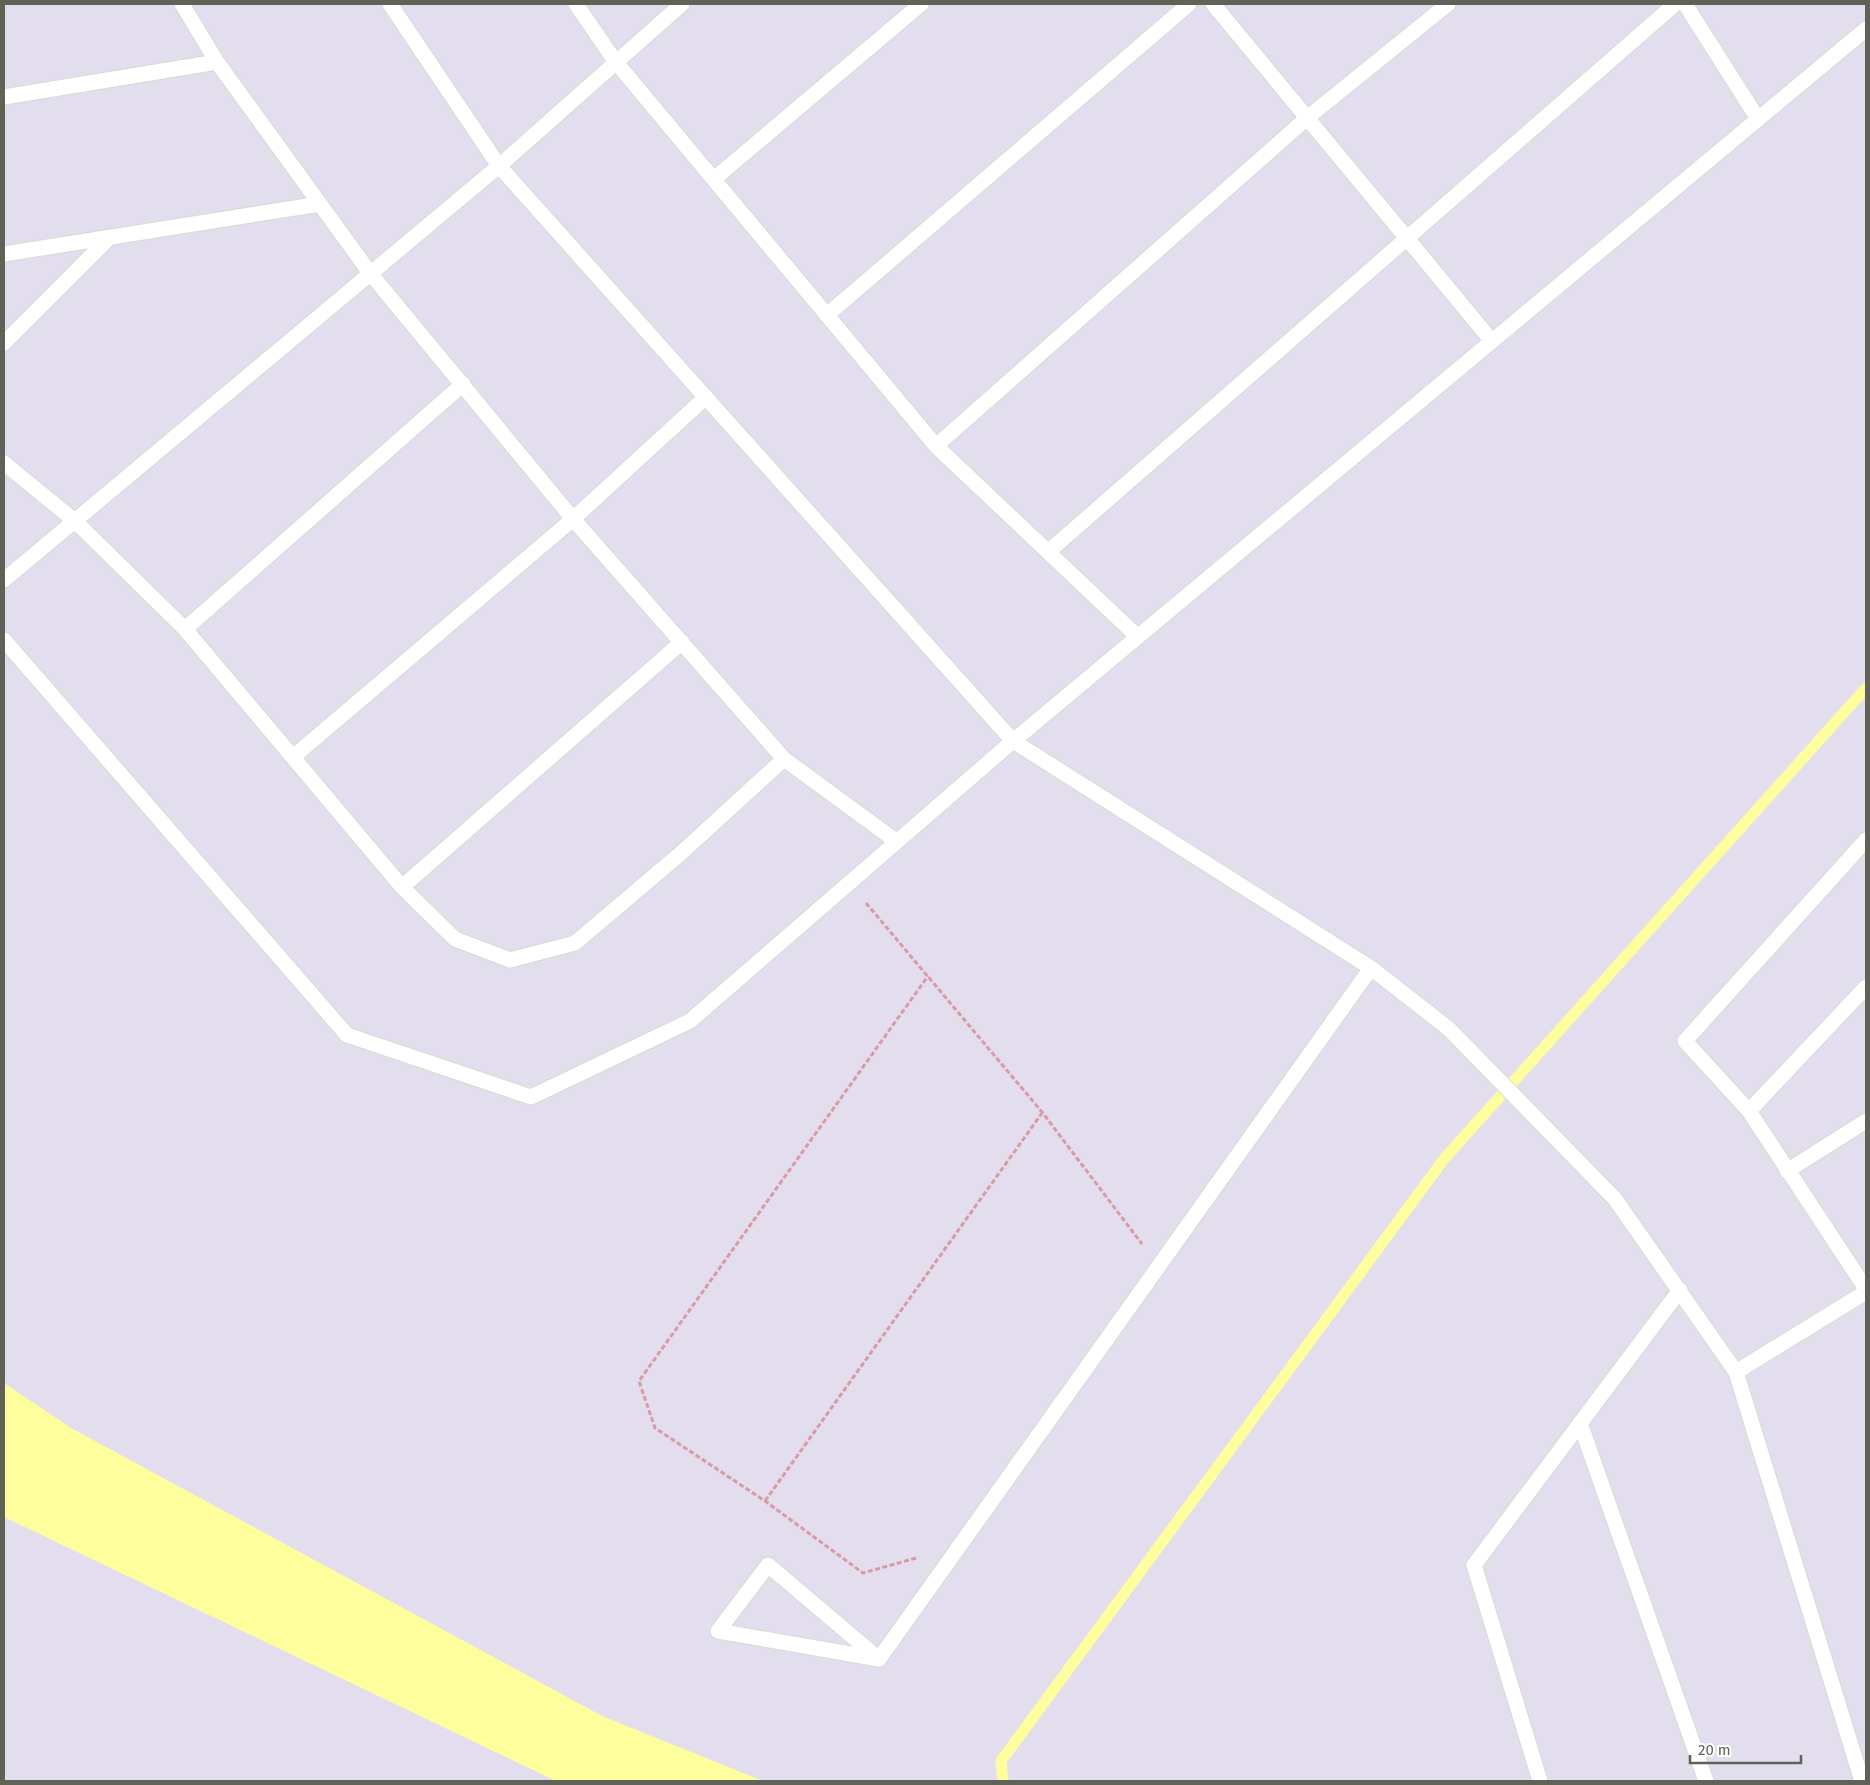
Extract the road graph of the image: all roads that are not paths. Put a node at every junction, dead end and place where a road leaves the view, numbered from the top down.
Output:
1 (182, 4) edge
2 (390, 4) edge
3 (576, 4) edge
4 (682, 4) edge
5 (921, 4) edge
6 (1190, 4) edge
7 (1213, 4) edge
8 (1448, 4) edge
9 (1675, 4) edge
10 (1685, 4) edge
11 (1866, 29) edge
12 (615, 61) junction
13 (217, 62) junction
14 (4, 97) edge
15 (1307, 118) junction
16 (1758, 119) junction
17 (499, 166) junction
18 (714, 179) junction
19 (320, 204) junction
20 (1406, 237) junction
21 (109, 238) junction
22 (4, 254) edge
23 (370, 273) junction
24 (827, 315) junction
25 (1491, 340) junction
26 (4, 343) edge
27 (463, 384) junction
28 (706, 397) junction
29 (936, 446) junction
30 (4, 463) edge
31 (573, 519) junction
32 (75, 521) junction
33 (1048, 552) junction
34 (4, 580) edge
35 (185, 628) junction
36 (1138, 637) junction
37 (4, 640) edge
38 (682, 642) junction
39 (1013, 741) junction
40 (293, 757) junction
41 (784, 759) junction
42 (1866, 840) edge
43 (896, 841) junction
44 (402, 887) junction
45 (1371, 968) junction
46 (1866, 987) edge
47 (1749, 1111) junction
48 (1866, 1121) edge
49 (1787, 1171) junction
50 (1680, 1290) junction
51 (1866, 1291) edge
52 (1736, 1372) junction
53 (1580, 1423) junction
54 (879, 1659) junction
55 (1540, 1781) edge
56 (1706, 1781) edge
57 (1862, 1781) edge

1 - 13 street
2 - 17 street
3 - 12 street
4 - 12 street
5 - 18 street
6 - 24 street
7 - 15 street
8 - 15 street
9 - 20 street
10 - 16 street
11 - 16 street
12 - 17 street
12 - 18 street
13 - 14 street
13 - 19 street
15 - 20 street
15 - 29 street
16 - 25 street
17 - 23 street
17 - 28 street
18 - 24 street
19 - 21 street
19 - 23 street
20 - 25 street
20 - 33 street
21 - 22 street
21 - 26 street
23 - 27 street
23 - 32 street
24 - 29 street
25 - 36 street
27 - 31 street
27 - 35 street
28 - 31 street
28 - 39 street
29 - 33 street
30 - 32 street
31 - 38 street
31 - 40 street
32 - 34 street
32 - 35 street
33 - 36 street
35 - 40 street
36 - 39 street
37 - 43 street
38 - 41 street
38 - 44 street
39 - 43 street
39 - 45 street
40 - 44 street
41 - 43 street
41 - 44 street
42 - 47 street
45 - 50 street
45 - 54 street
46 - 47 street
47 - 49 street
48 - 49 street
49 - 51 street
50 - 52 street
50 - 53 street
51 - 52 street
52 - 57 street
53 - 55 street
53 - 56 street
54 - 54 street

